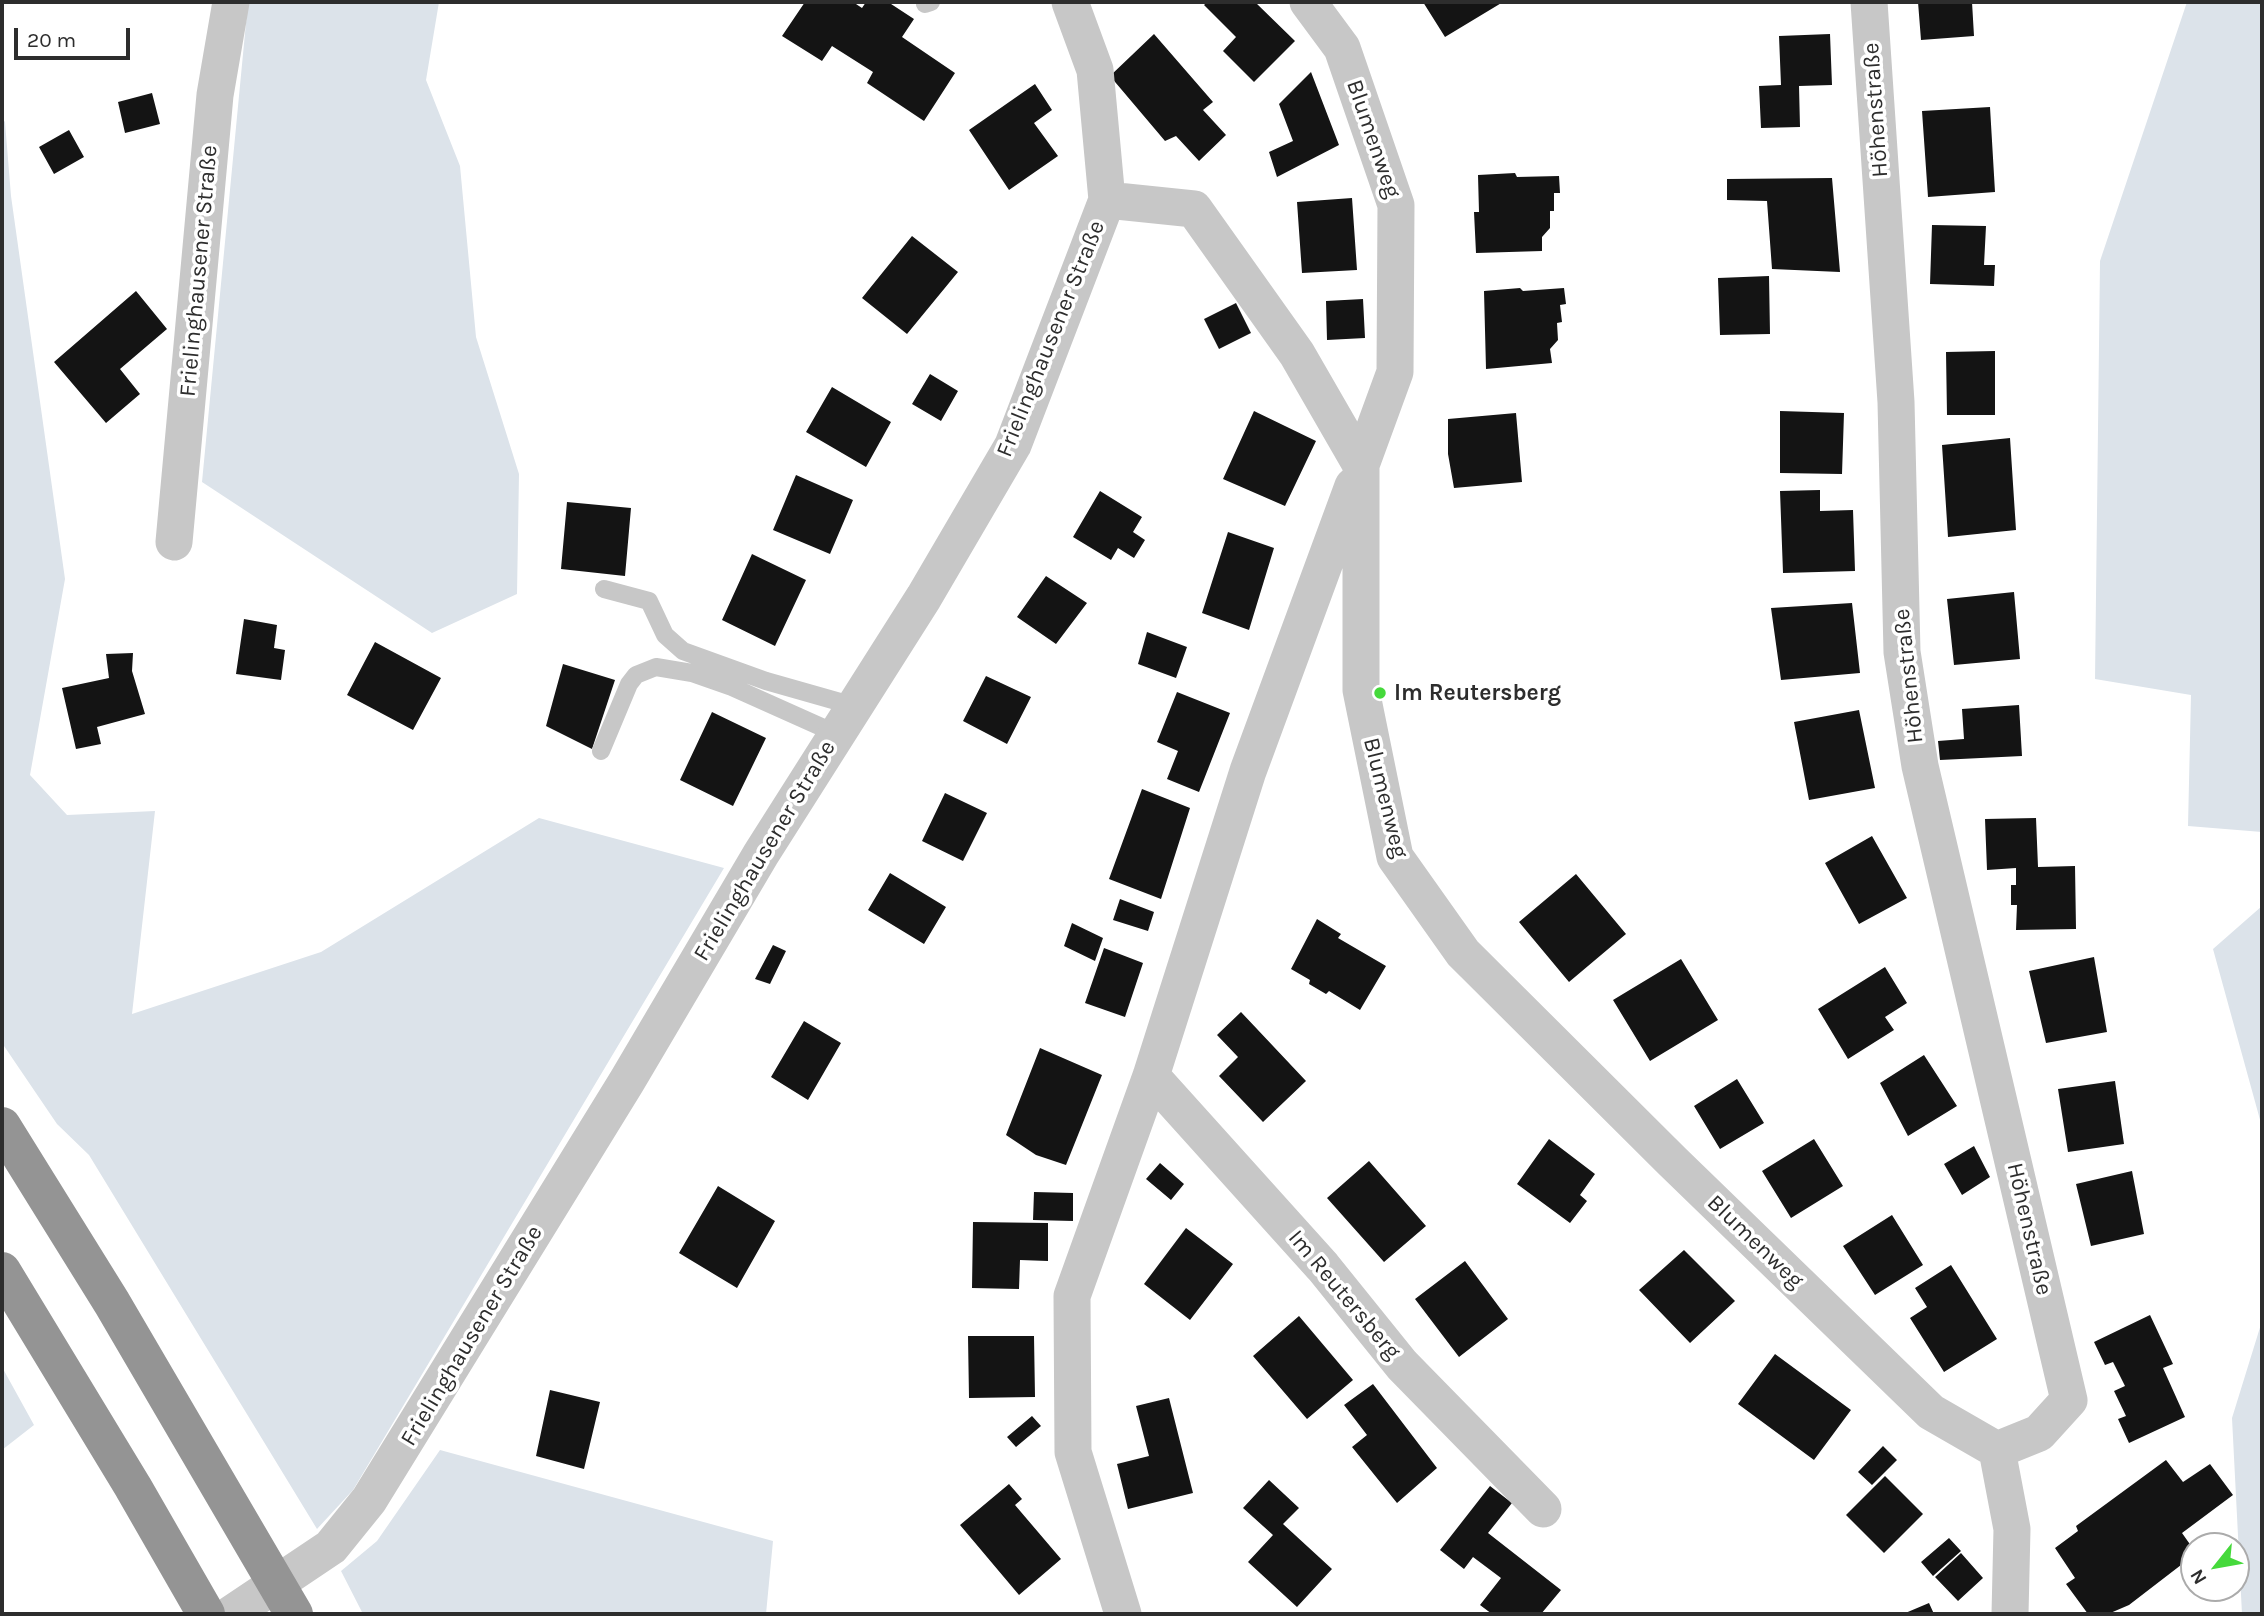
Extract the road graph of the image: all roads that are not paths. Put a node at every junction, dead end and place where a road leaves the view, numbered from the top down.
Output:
1 (231, 2) edge
2 (1070, 2) edge
3 (1308, 2) edge
4 (1869, 2) edge
5 (1107, 200) junction
6 (1361, 466) junction
7 (174, 542) dead end
8 (604, 589) dead end
9 (845, 720) junction
10 (601, 751) dead end
11 (1151, 1076) junction
12 (2, 1126) edge
13 (2, 1271) edge
14 (1997, 1450) junction
15 (1543, 1509) dead end
16 (206, 1614) edge
17 (231, 1614) edge
18 (294, 1614) edge
19 (1123, 1614) edge
20 (2010, 1614) edge

1 - 7 street, Frielinghausener Straße
2 - 5 street, Frielinghausener Straße
3 - 6 street, Blumenweg
4 - 14 street, Höhenstraße
5 - 6 street
5 - 9 street, Frielinghausener Straße
6 - 11 street
6 - 14 street, Blumenweg
8 - 9 lane
9 - 10 lane
9 - 17 street, Frielinghausener Straße
11 - 15 street, Im Reutersberg
11 - 19 street
12 - 18 highway, bridge
13 - 16 highway
14 - 20 street

